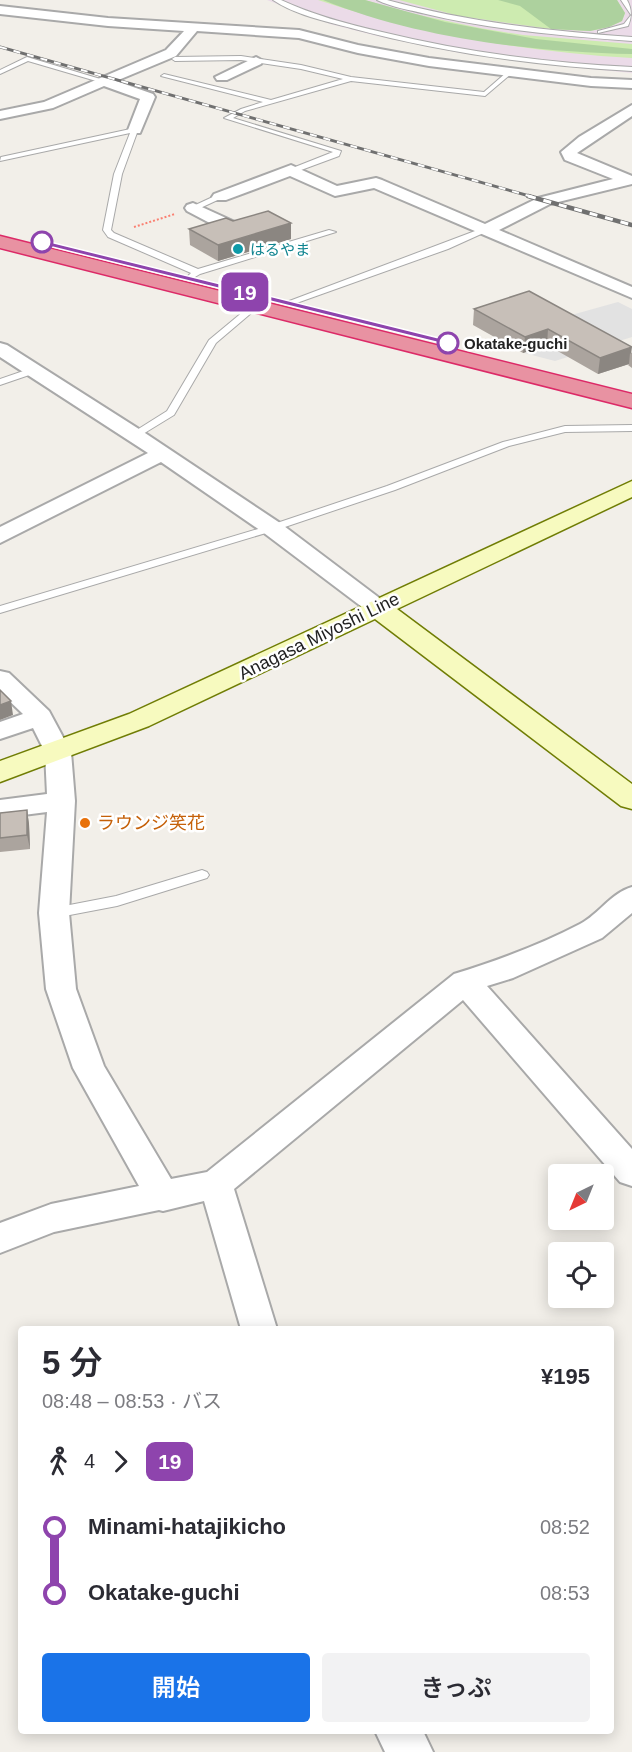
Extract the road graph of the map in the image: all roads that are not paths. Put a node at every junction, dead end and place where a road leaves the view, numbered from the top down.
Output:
1 (276, 0) edge
2 (291, 0) edge
3 (380, 0) edge
4 (624, 0) edge
5 (0, 5) edge
6 (0, 10) edge
7 (124, 11) dead end
8 (632, 15) edge
9 (194, 27) junction
10 (580, 35) junction
11 (632, 39) edge
12 (159, 59) junction
13 (175, 59) junction
14 (256, 61) junction
15 (632, 63) edge
16 (134, 69) junction
17 (632, 69) edge
18 (0, 72) edge
19 (509, 73) junction
20 (164, 76) junction
21 (222, 77) dead end
22 (351, 79) junction
23 (105, 82) junction
24 (632, 84) edge
25 (8, 99) dead end
26 (271, 102) junction
27 (24, 110) junction
28 (632, 110) edge
29 (0, 115) edge
30 (135, 130) junction
31 (1, 159) edge
32 (293, 171) junction
33 (630, 180) edge
34 (220, 197) joint
35 (193, 208) joint
36 (231, 226) edge
37 (486, 230) junction
38 (0, 232) edge
39 (332, 232) dead end
40 (0, 242) edge
41 (194, 275) junction
42 (632, 293) edge
43 (260, 301) junction
44 (288, 303) junction
45 (0, 349) edge
46 (35, 370) junction
47 (0, 382) edge
48 (632, 389) edge
49 (632, 401) edge
50 (632, 428) edge
51 (135, 435) junction
52 (162, 454) junction
53 (632, 488) edge
54 (272, 528) junction
55 (0, 536) edge
56 (378, 608) junction
57 (0, 610) edge
58 (0, 678) edge
59 (40, 717) junction
60 (0, 731) edge
61 (58, 752) junction
62 (0, 772) edge
63 (628, 792) edge
64 (61, 801) junction
65 (0, 809) edge
66 (202, 875) dead end
67 (632, 897) edge
68 (54, 913) junction
69 (465, 982) junction
70 (632, 1172) edge
71 (216, 1184) junction
72 (163, 1197) junction
73 (0, 1238) edge
74 (258, 1326) edge
75 (399, 1734) edge
76 (411, 1752) edge

1 - 17 lane
2 - 15 lane
3 - 10 lane
4 - 8 lane
5 - 7 street
6 - 9 street
8 - 10 lane
9 - 12 street
9 - 19 street
10 - 11 lane
12 - 13 street
12 - 16 street
13 - 14 lane
13 - 20 street
14 - 21 street
14 - 22 lane
16 - 20 street
16 - 23 street
18 - 23 lane
19 - 22 lane
19 - 24 street
20 - 26 lane
22 - 26 lane
23 - 27 street
23 - 30 street
25 - 27 street
26 - 32 lane
27 - 29 street
28 - 33 street
30 - 31 lane
30 - 41 lane
32 - 34 street
32 - 37 street
33 - 37 street
34 - 35 lane
35 - 36 street
37 - 42 street
37 - 44 lane
38 - 41 highway
39 - 41 lane
40 - 43 highway
41 - 43 highway
43 - 44 highway
43 - 49 highway
43 - 51 lane
44 - 48 highway
45 - 46 street
46 - 47 lane
46 - 51 street
50 - 54 lane
51 - 52 street
52 - 54 street
52 - 55 street
53 - 56 main road, Anagasa Miyoshi Line
54 - 56 street
54 - 57 lane
56 - 61 main road, Anagasa Miyoshi Line
56 - 63 main road
58 - 59 street
59 - 60 street
59 - 61 street
61 - 62 main road, Anagasa Miyoshi Line
61 - 64 street
64 - 65 street
64 - 68 street
66 - 68 lane
67 - 69 street
68 - 72 street
69 - 70 street
69 - 71 street
71 - 72 street
71 - 74 street
72 - 73 street
75 - 76 street

